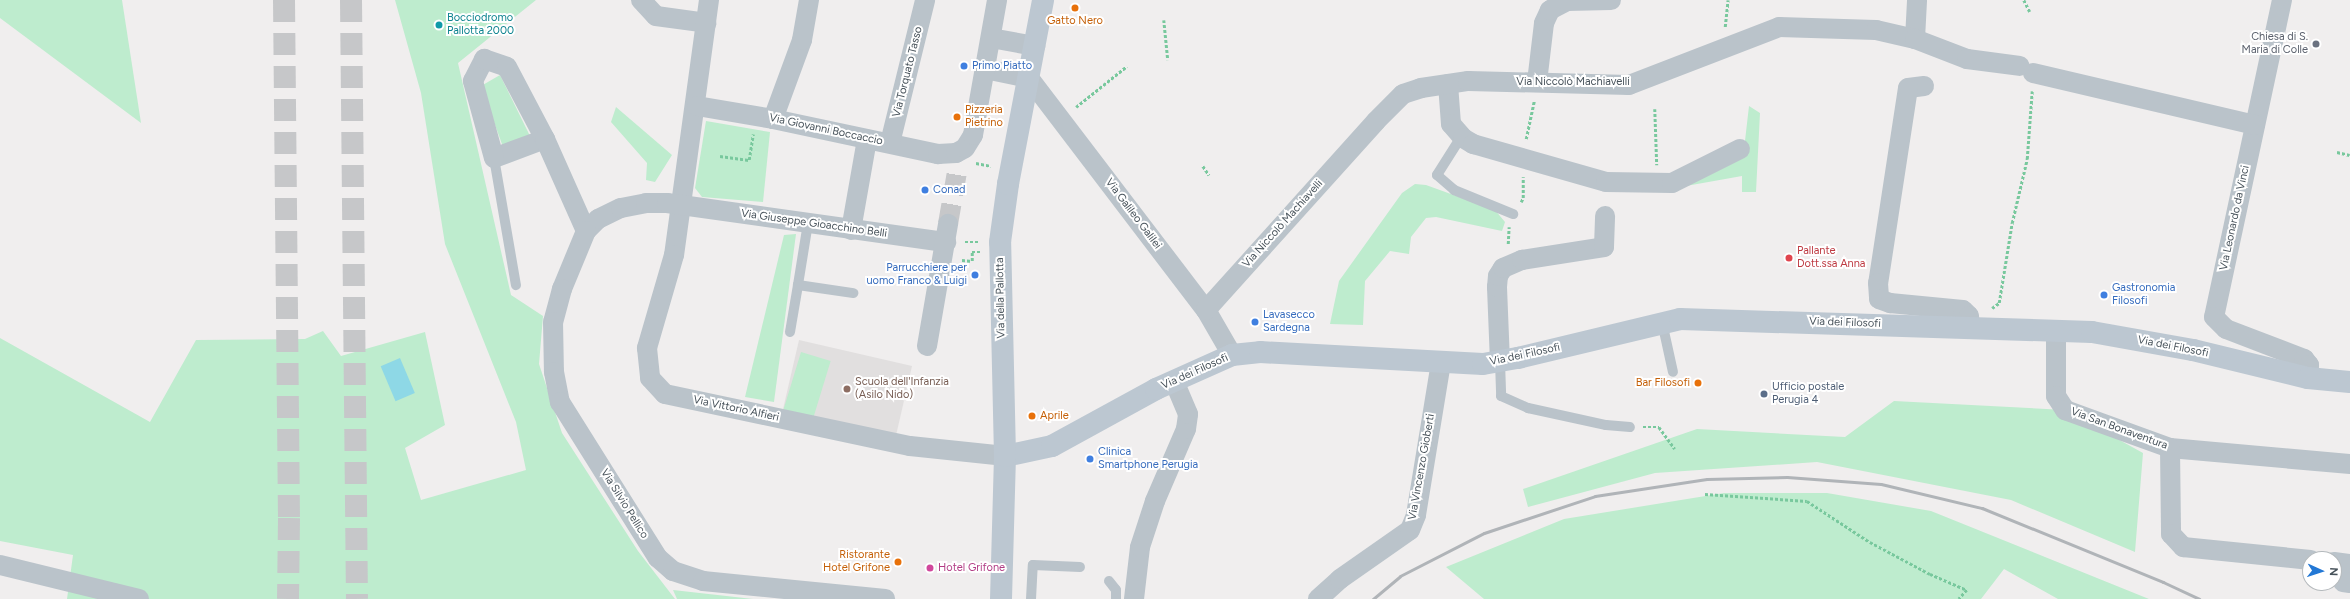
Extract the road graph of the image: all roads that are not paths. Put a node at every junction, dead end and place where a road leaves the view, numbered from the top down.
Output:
1 (641, 0) edge
2 (709, 0) edge
3 (809, 0) edge
4 (925, 0) edge
5 (997, 0) edge
6 (1044, 0) edge
7 (1611, 0) edge
8 (1917, 0) edge
9 (2282, 0) edge
10 (706, 23) junction
11 (991, 38) junction
12 (1914, 39) junction
13 (1035, 46) junction
14 (985, 69) junction
15 (1029, 78) junction
16 (1537, 82) junction
17 (1448, 84) junction
18 (1924, 86) dead end
19 (697, 106) junction
20 (773, 119) junction
21 (2255, 125) junction
22 (1461, 137) junction
23 (545, 139) junction
24 (867, 139) junction
25 (890, 143) junction
26 (1740, 149) dead end
27 (494, 158) junction
28 (683, 204) junction
29 (1513, 214) road end
30 (1605, 216) dead end
31 (808, 223) junction
32 (851, 230) junction
33 (586, 231) junction
34 (516, 285) dead end
35 (798, 285) junction
36 (853, 293) dead end
37 (1206, 310) junction
38 (1662, 322) junction
39 (1970, 327) junction
40 (2056, 330) junction
41 (790, 332) dead end
42 (927, 346) dead end
43 (1232, 355) junction
44 (1441, 362) junction
45 (1500, 362) junction
46 (1674, 372) dead end
47 (2308, 378) junction
48 (1174, 381) junction
49 (2350, 382) edge
50 (1630, 427) road end
51 (2170, 448) junction
52 (1005, 456) junction
53 (2350, 464) edge
54 (2302, 559) edge
55 (0, 565) edge
56 (1080, 567) dead end
57 (1109, 581) dead end
58 (139, 599) edge
59 (885, 599) edge
60 (1001, 599) edge
61 (1031, 599) edge
62 (1116, 599) edge
63 (1134, 599) edge
64 (1318, 599) edge

1 - 10 street
2 - 10 street
3 - 20 street
4 - 25 street, Via Torquato Tasso
5 - 11 street
6 - 13 street, Via della Pallotta
7 - 16 street
8 - 12 street
9 - 21 street, Via Leonardo da Vinci
10 - 19 street
11 - 13 street
11 - 14 street
12 - 16 street, Via Niccolò Machiavelli
12 - 21 street, Via Niccolò Machiavelli
13 - 15 street, Via della Pallotta
14 - 15 street
14 - 25 street, Via Giovanni Boccaccio
15 - 37 street, Via Galileo Galilei
15 - 52 street, Via della Pallotta
16 - 17 street, Via Niccolò Machiavelli
17 - 22 street
17 - 37 street, Via Niccolò Machiavelli
18 - 39 street
19 - 20 street, Via Giovanni Boccaccio
19 - 28 street
20 - 24 street, Via Giovanni Boccaccio
21 - 47 street, Via Leonardo da Vinci
22 - 26 street
22 - 29 lane
23 - 27 street
23 - 27 street
23 - 33 street
24 - 25 street, Via Giovanni Boccaccio
24 - 32 street
27 - 34 lane
28 - 31 street, Via Giuseppe Gioacchino Belli
28 - 33 street, Via Giuseppe Gioacchino Belli
28 - 52 street, Via Vittorio Alfieri
30 - 45 street
31 - 32 street, Via Giuseppe Gioacchino Belli
31 - 35 lane
32 - 42 street, Via Giuseppe Gioacchino Belli
33 - 59 street, Via Silvio Pellico
35 - 36 lane
35 - 41 lane
37 - 43 street, Via Galileo Galilei
38 - 39 street, Via dei Filosofi
38 - 45 street, Via dei Filosofi
38 - 46 lane
39 - 40 street, Via dei Filosofi
40 - 47 street, Via dei Filosofi
40 - 51 street, Via San Bonaventura
43 - 44 street, Via dei Filosofi
43 - 48 street, Via dei Filosofi
44 - 45 street, Via dei Filosofi
44 - 64 street, Via Vincenzo Gioberti
45 - 50 lane
47 - 49 street, Via dei Filosofi
48 - 52 street, Via dei Filosofi
48 - 63 street
51 - 53 street, Via San Bonaventura
51 - 54 street
52 - 60 street, Via della Pallotta
55 - 58 street
56 - 61 lane
57 - 62 lane

